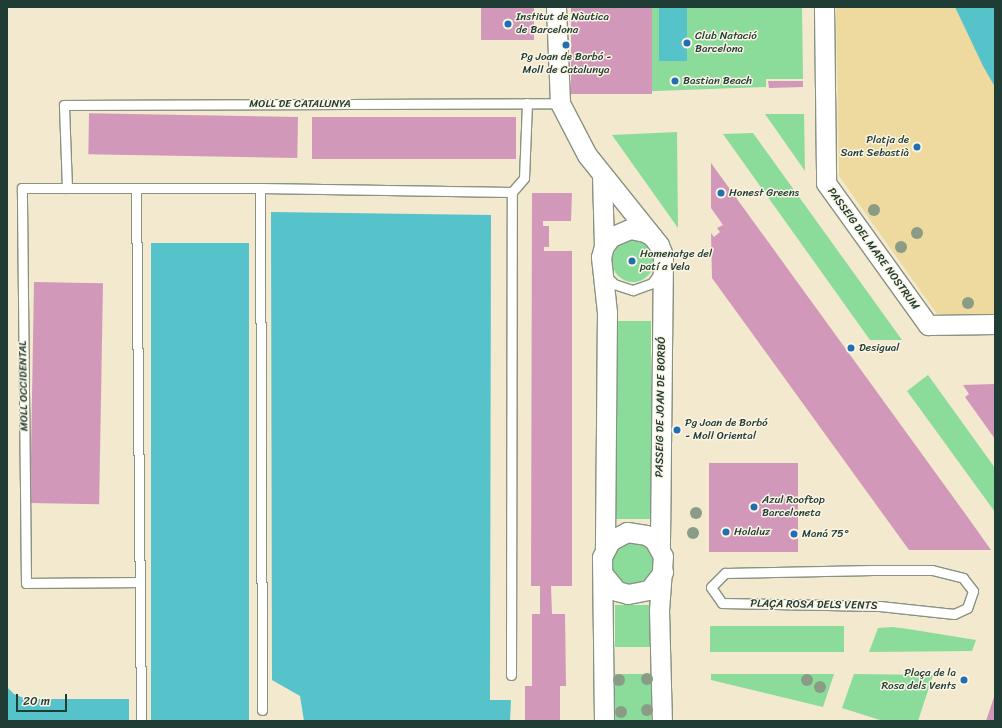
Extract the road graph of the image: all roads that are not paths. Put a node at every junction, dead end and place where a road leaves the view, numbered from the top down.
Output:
1 (556, 7) edge
2 (824, 7) edge
3 (531, 103) junction
4 (560, 103) junction
5 (602, 175) junction
6 (67, 188) junction
7 (136, 188) junction
8 (260, 188) junction
9 (512, 192) junction
10 (652, 236) junction
11 (604, 246) junction
12 (662, 266) junction
13 (602, 268) junction
14 (995, 324) edge
15 (605, 548) junction
16 (660, 548) junction
17 (873, 570) joint
18 (663, 572) junction
19 (603, 574) junction
20 (140, 582) junction
21 (511, 676) dead end
22 (262, 710) dead end
23 (141, 721) edge
24 (604, 721) edge
25 (662, 721) edge

1 - 4 street, PASSEIG DE JOAN DE BORBÓ
2 - 14 street, PASSEIG DEL MARE NOSTRUM
3 - 4 lane, MOLL DE CATALUNYA
3 - 6 lane, MOLL DE CATALUNYA
3 - 9 lane
4 - 5 street, PASSEIG DE JOAN DE BORBÓ
5 - 10 street, PASSEIG DE JOAN DE BORBÓ
5 - 11 street
6 - 7 lane
6 - 20 lane, MOLL OCCIDENTAL
7 - 8 lane
7 - 20 lane
8 - 9 lane
8 - 22 lane
9 - 21 lane
10 - 11 street
10 - 12 street, PASSEIG DE JOAN DE BORBÓ
11 - 13 street
12 - 13 lane
12 - 16 street, PASSEIG DE JOAN DE BORBÓ
13 - 15 street
15 - 16 street
15 - 19 street
16 - 18 street, PASSEIG DE JOAN DE BORBÓ
17 - 17 lane, PLAÇA ROSA DELS VENTS
18 - 19 street
18 - 25 street, PASSEIG DE JOAN DE BORBÓ
19 - 24 street
20 - 23 lane

